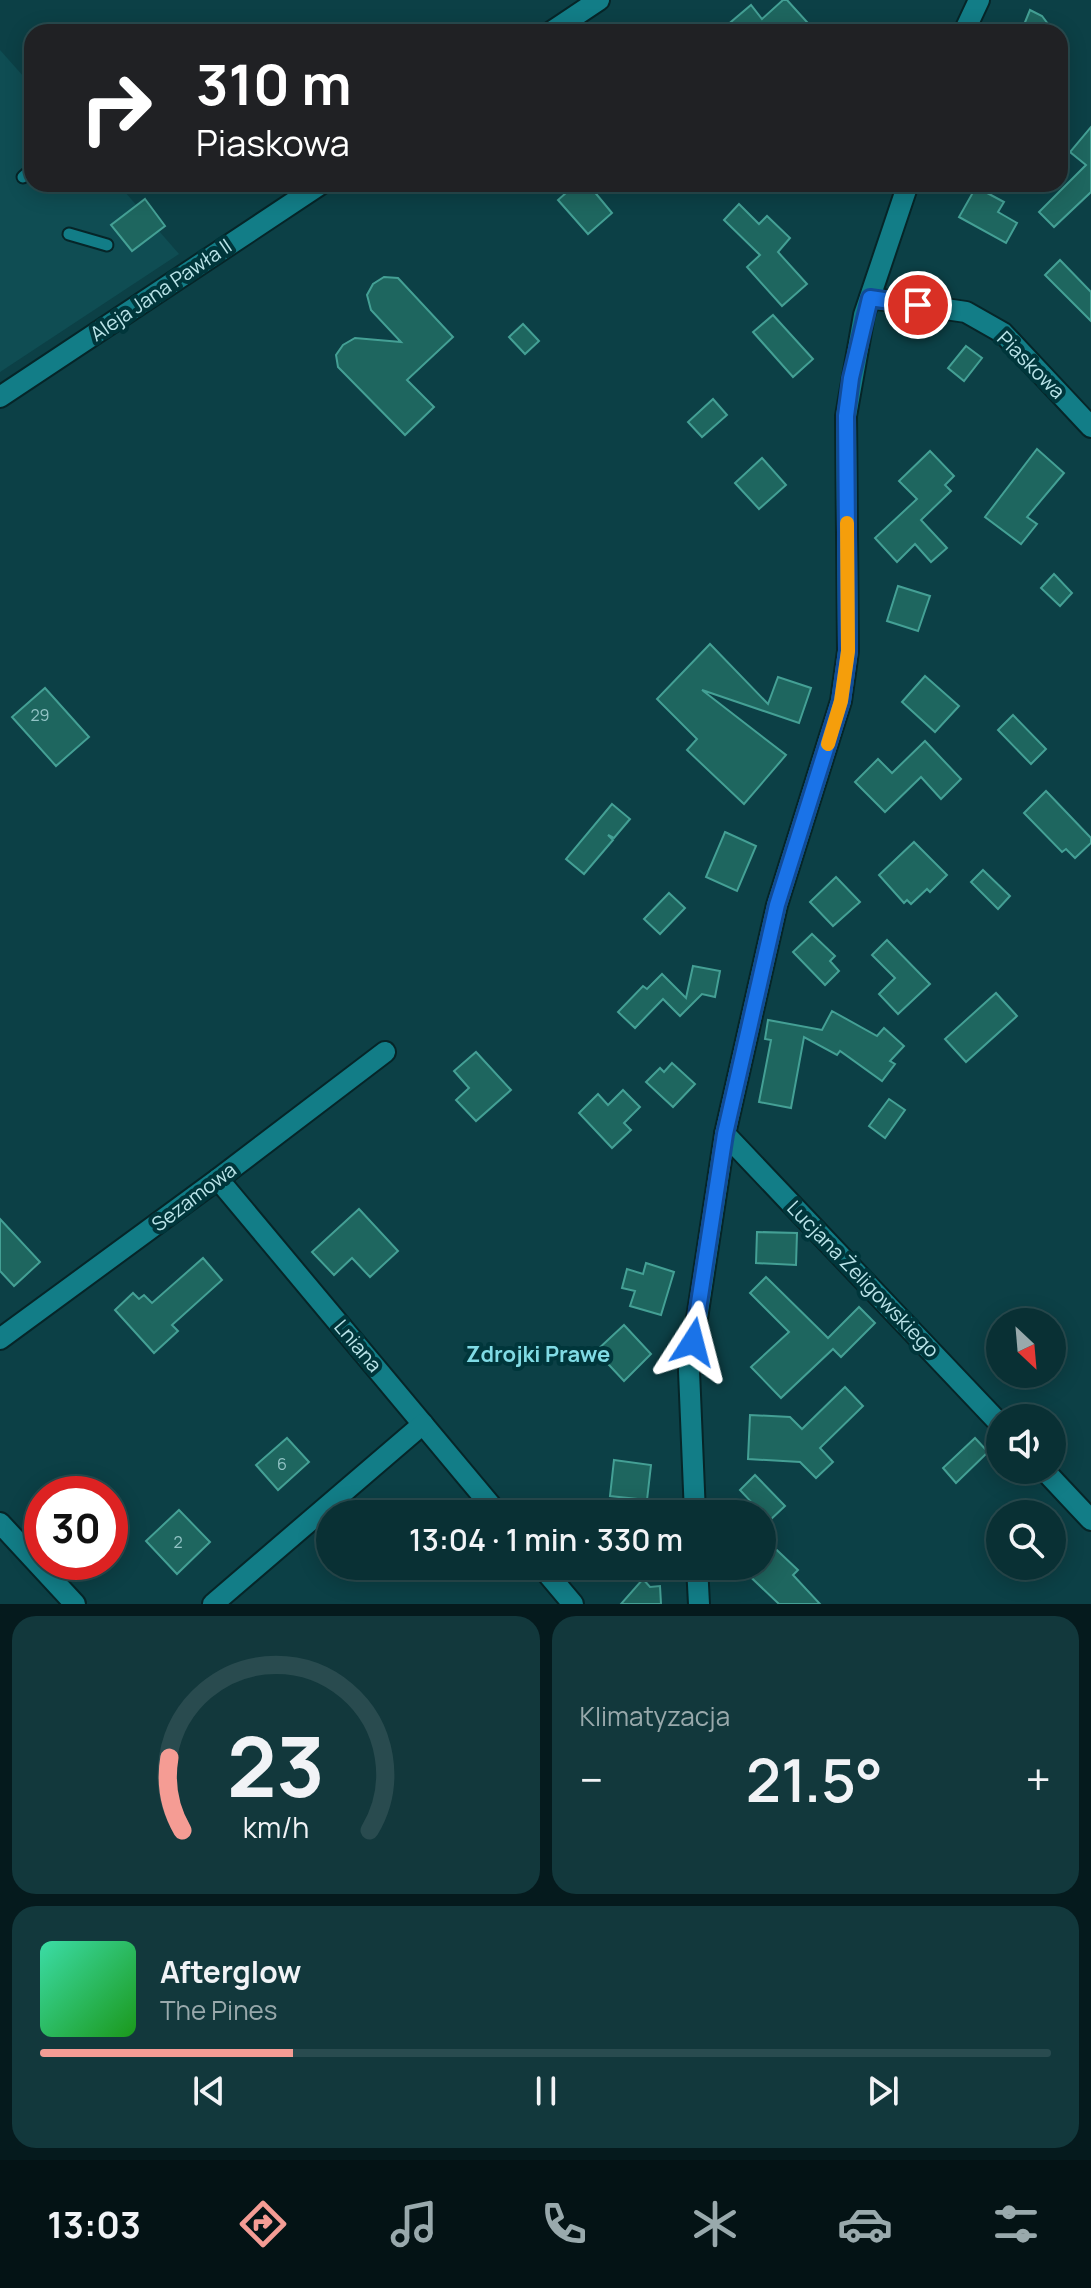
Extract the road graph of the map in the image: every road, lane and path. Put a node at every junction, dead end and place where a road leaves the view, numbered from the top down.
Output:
1 (599, 0) edge
2 (979, 0) edge
3 (563, 24) edge
4 (968, 24) edge
5 (309, 192) edge
6 (905, 192) edge
7 (69, 234) dead end
8 (107, 245) dead end
9 (870, 298) junction
10 (0, 397) edge
11 (1091, 427) edge
12 (385, 1052) dead end
13 (725, 1134) junction
14 (218, 1179) junction
15 (0, 1339) edge
16 (986, 1409) edge
17 (423, 1424) junction
18 (1057, 1484) edge
19 (486, 1500) edge
20 (694, 1500) edge
21 (1091, 1520) edge
22 (0, 1523) edge
23 (553, 1580) edge
24 (698, 1580) edge
25 (75, 1604) edge
26 (213, 1604) edge
27 (573, 1604) edge
28 (699, 1604) edge

1 - 3 street
2 - 4 street
5 - 10 street, Aleja Jana Pawła II
6 - 9 street
7 - 8 lane
9 - 11 street, Piaskowa
9 - 13 street
12 - 14 street, Sezamowa
13 - 16 street, Lucjana Żeligowskiego
13 - 20 street
14 - 15 street, Sezamowa
14 - 17 street, Lniana
17 - 19 street, Lniana
17 - 26 street
18 - 21 street
22 - 25 street
23 - 27 street
24 - 28 street

